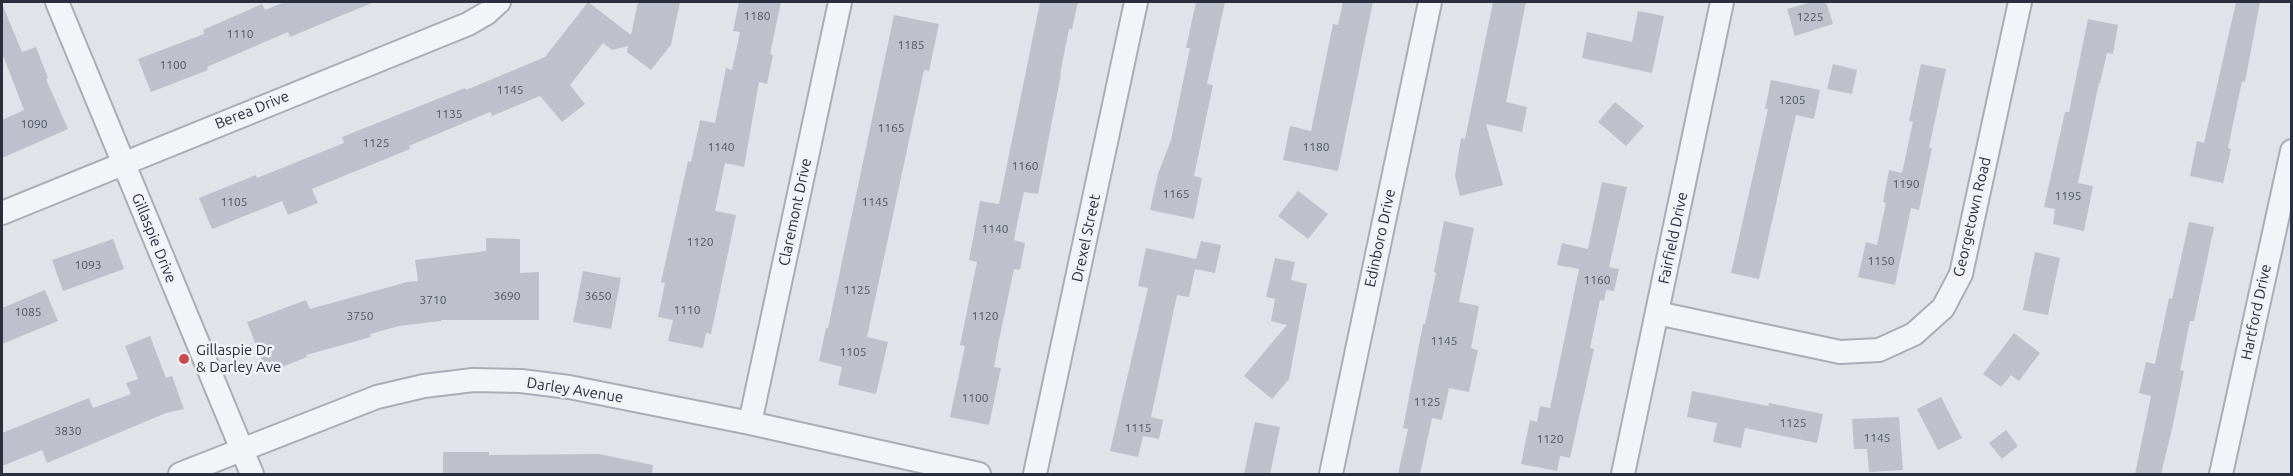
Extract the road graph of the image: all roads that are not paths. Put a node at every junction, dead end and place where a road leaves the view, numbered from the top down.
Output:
1 (57, 2) edge
2 (499, 2) edge
3 (840, 2) edge
4 (1136, 2) edge
5 (1430, 2) edge
6 (1722, 2) edge
7 (2020, 2) edge
8 (2292, 150) edge
9 (123, 163) junction
10 (2, 213) edge
11 (1657, 313) junction
12 (750, 423) junction
13 (242, 449) junction
14 (180, 474) edge
15 (252, 474) edge
16 (979, 474) edge
17 (1035, 474) edge
18 (1331, 474) edge
19 (1623, 474) edge
20 (2221, 474) edge

1 - 9 street, Gillaspie Drive
2 - 9 street, Berea Drive
3 - 12 street, Claremont Drive
4 - 17 street, Drexel Street
5 - 18 street, Edinboro Drive
6 - 11 street, Fairfield Drive
7 - 11 street, Georgetown Road
8 - 20 street, Hartford Drive
9 - 10 street, Berea Drive
9 - 13 street, Gillaspie Drive
11 - 19 street, Fairfield Drive
12 - 13 street, Darley Avenue
12 - 16 street, Darley Avenue
13 - 14 street, Darley Avenue
13 - 15 street, Gillaspie Drive

